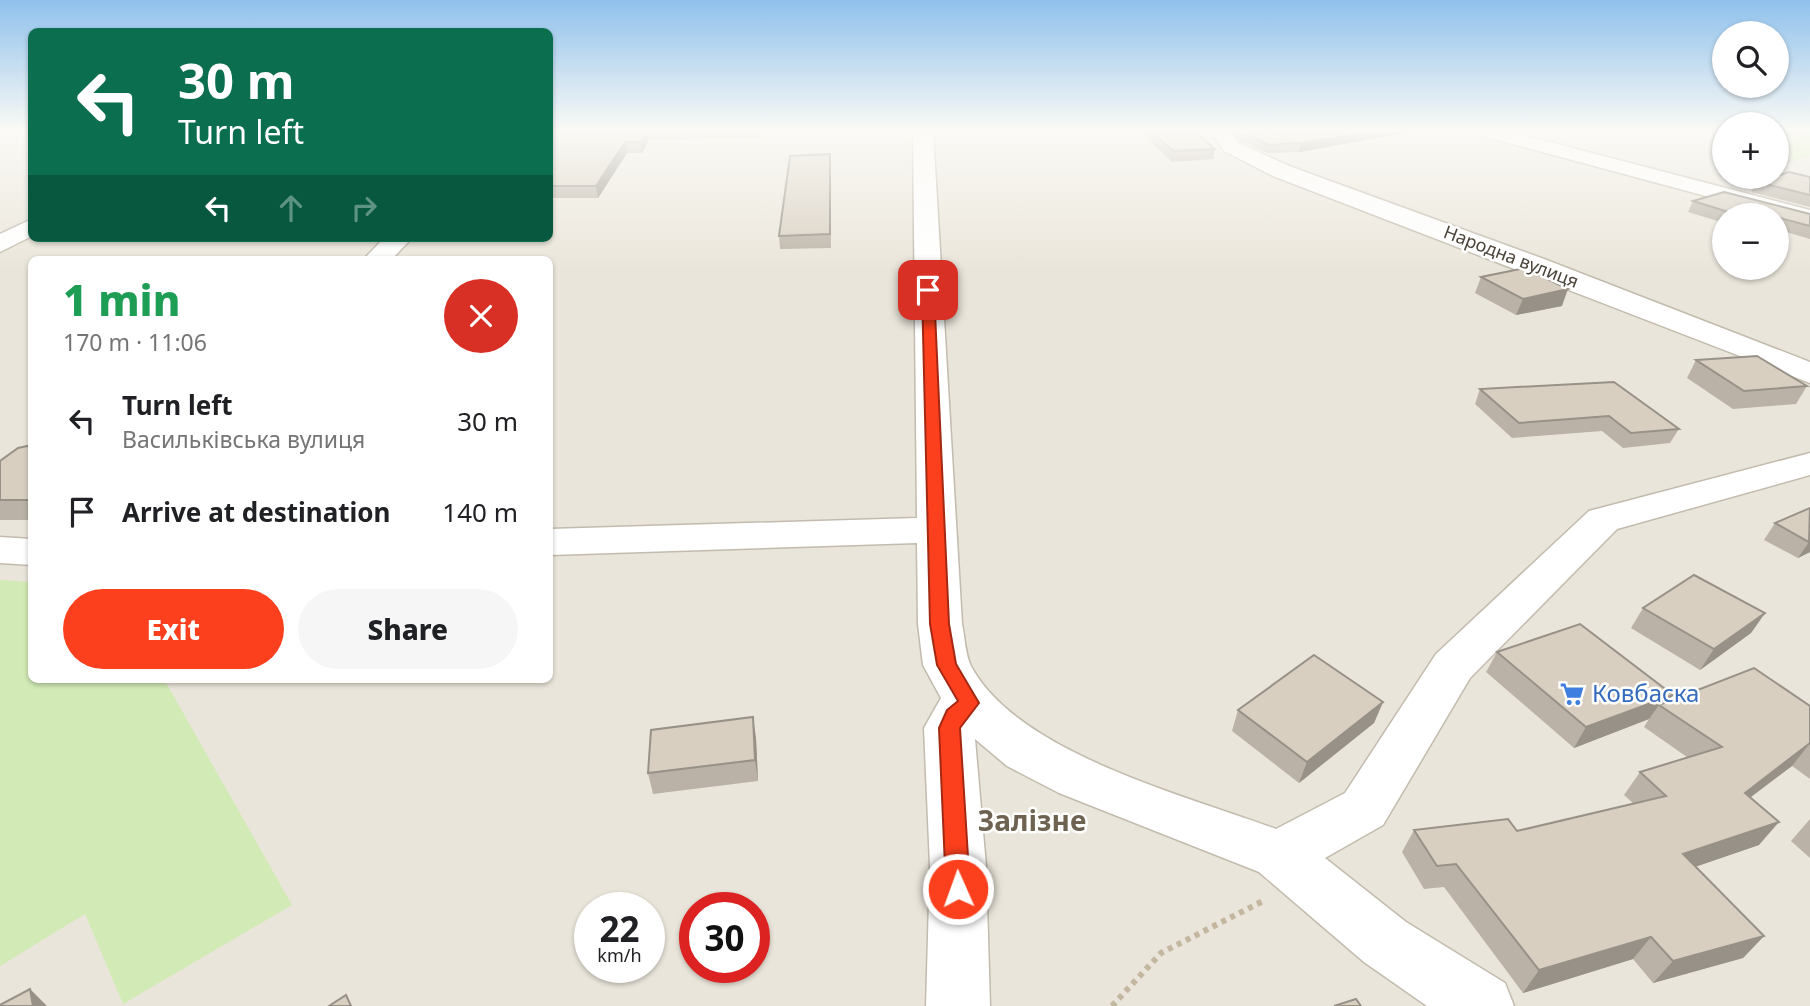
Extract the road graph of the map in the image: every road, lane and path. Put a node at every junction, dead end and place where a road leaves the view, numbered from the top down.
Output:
1 (925, 178) edge
2 (1299, 178) edge
3 (1663, 178) edge
4 (1810, 217) edge
5 (28, 228) edge
6 (395, 242) edge
7 (0, 244) edge
8 (380, 256) edge
9 (1810, 373) edge
10 (1810, 464) edge
11 (936, 530) junction
12 (553, 542) edge
13 (0, 550) edge
14 (28, 552) edge
15 (969, 703) junction
16 (1293, 866) junction
17 (958, 1006) edge
18 (1112, 1006) edge
19 (1482, 1006) edge

1 - 11 street
2 - 9 street, Народна вулиця
3 - 4 street
5 - 7 street
6 - 8 street
10 - 16 street
11 - 12 street
11 - 15 street
13 - 14 street
15 - 16 street
15 - 17 street
16 - 18 path
16 - 19 street

